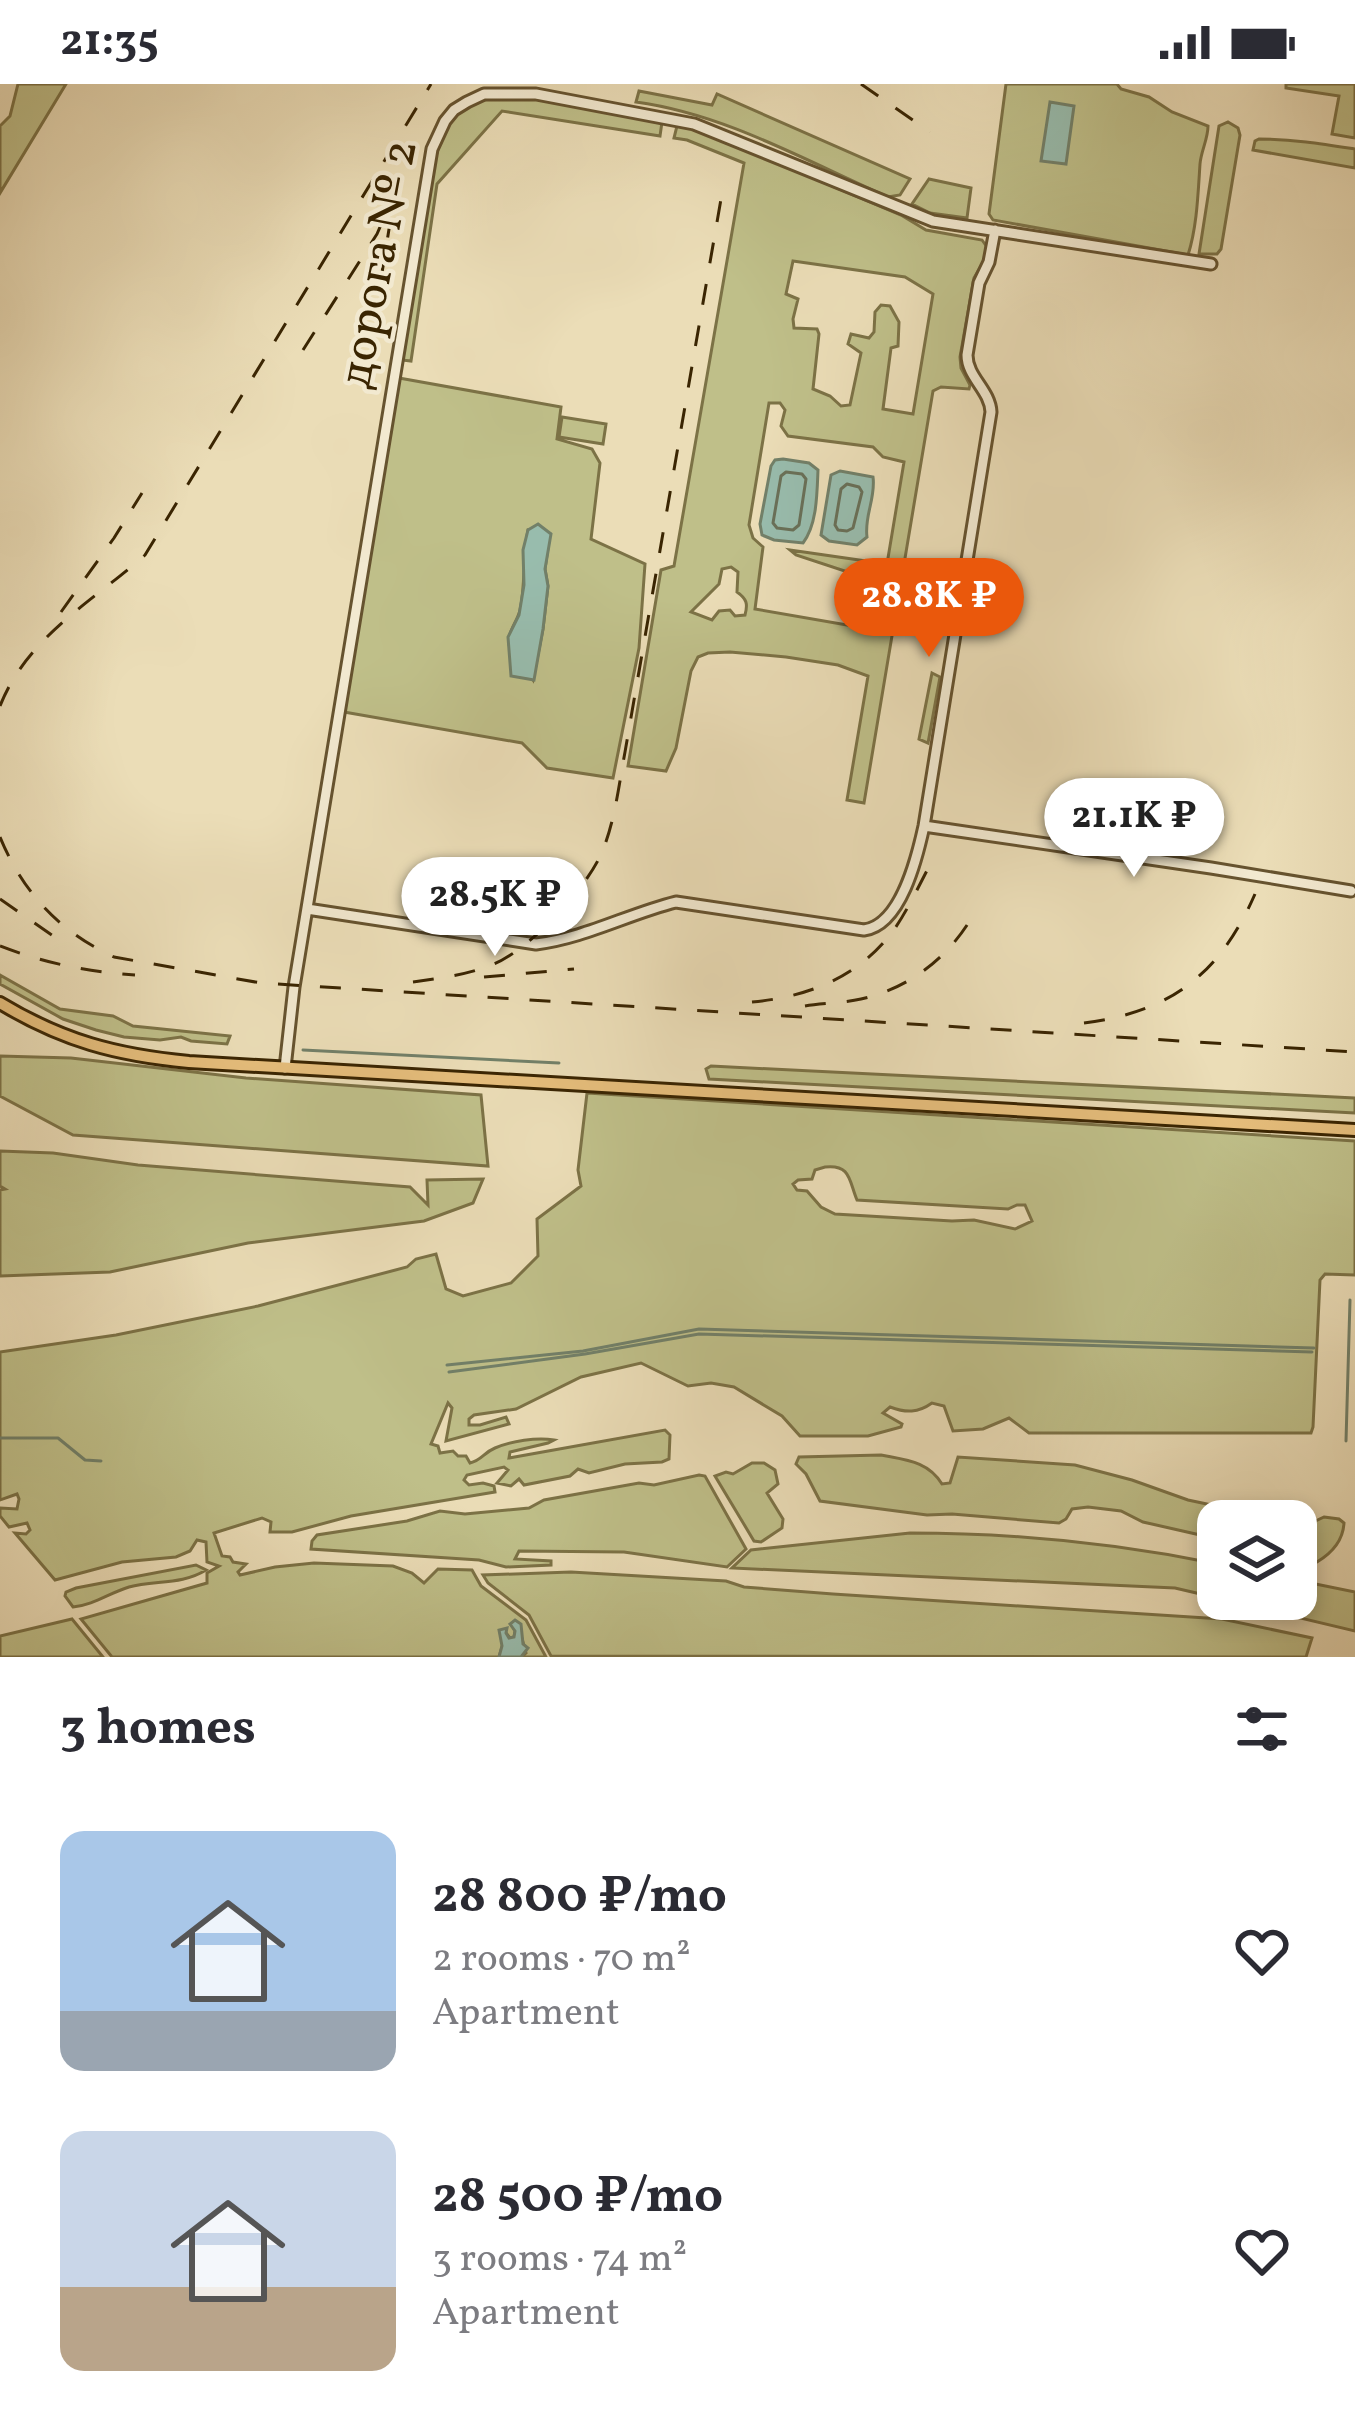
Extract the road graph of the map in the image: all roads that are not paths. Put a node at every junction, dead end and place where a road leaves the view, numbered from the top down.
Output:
1 (995, 230) junction
2 (1210, 264) dead end
3 (924, 826) junction
4 (1351, 891) dead end
5 (307, 909) junction
6 (0, 1003) edge
7 (286, 1068) junction
8 (1355, 1130) edge

1 - 2 street, дорога № 2
1 - 3 street
1 - 5 street, дорога № 2
3 - 4 street
3 - 5 street
5 - 7 street, дорога № 2
6 - 7 main road
7 - 8 main road

